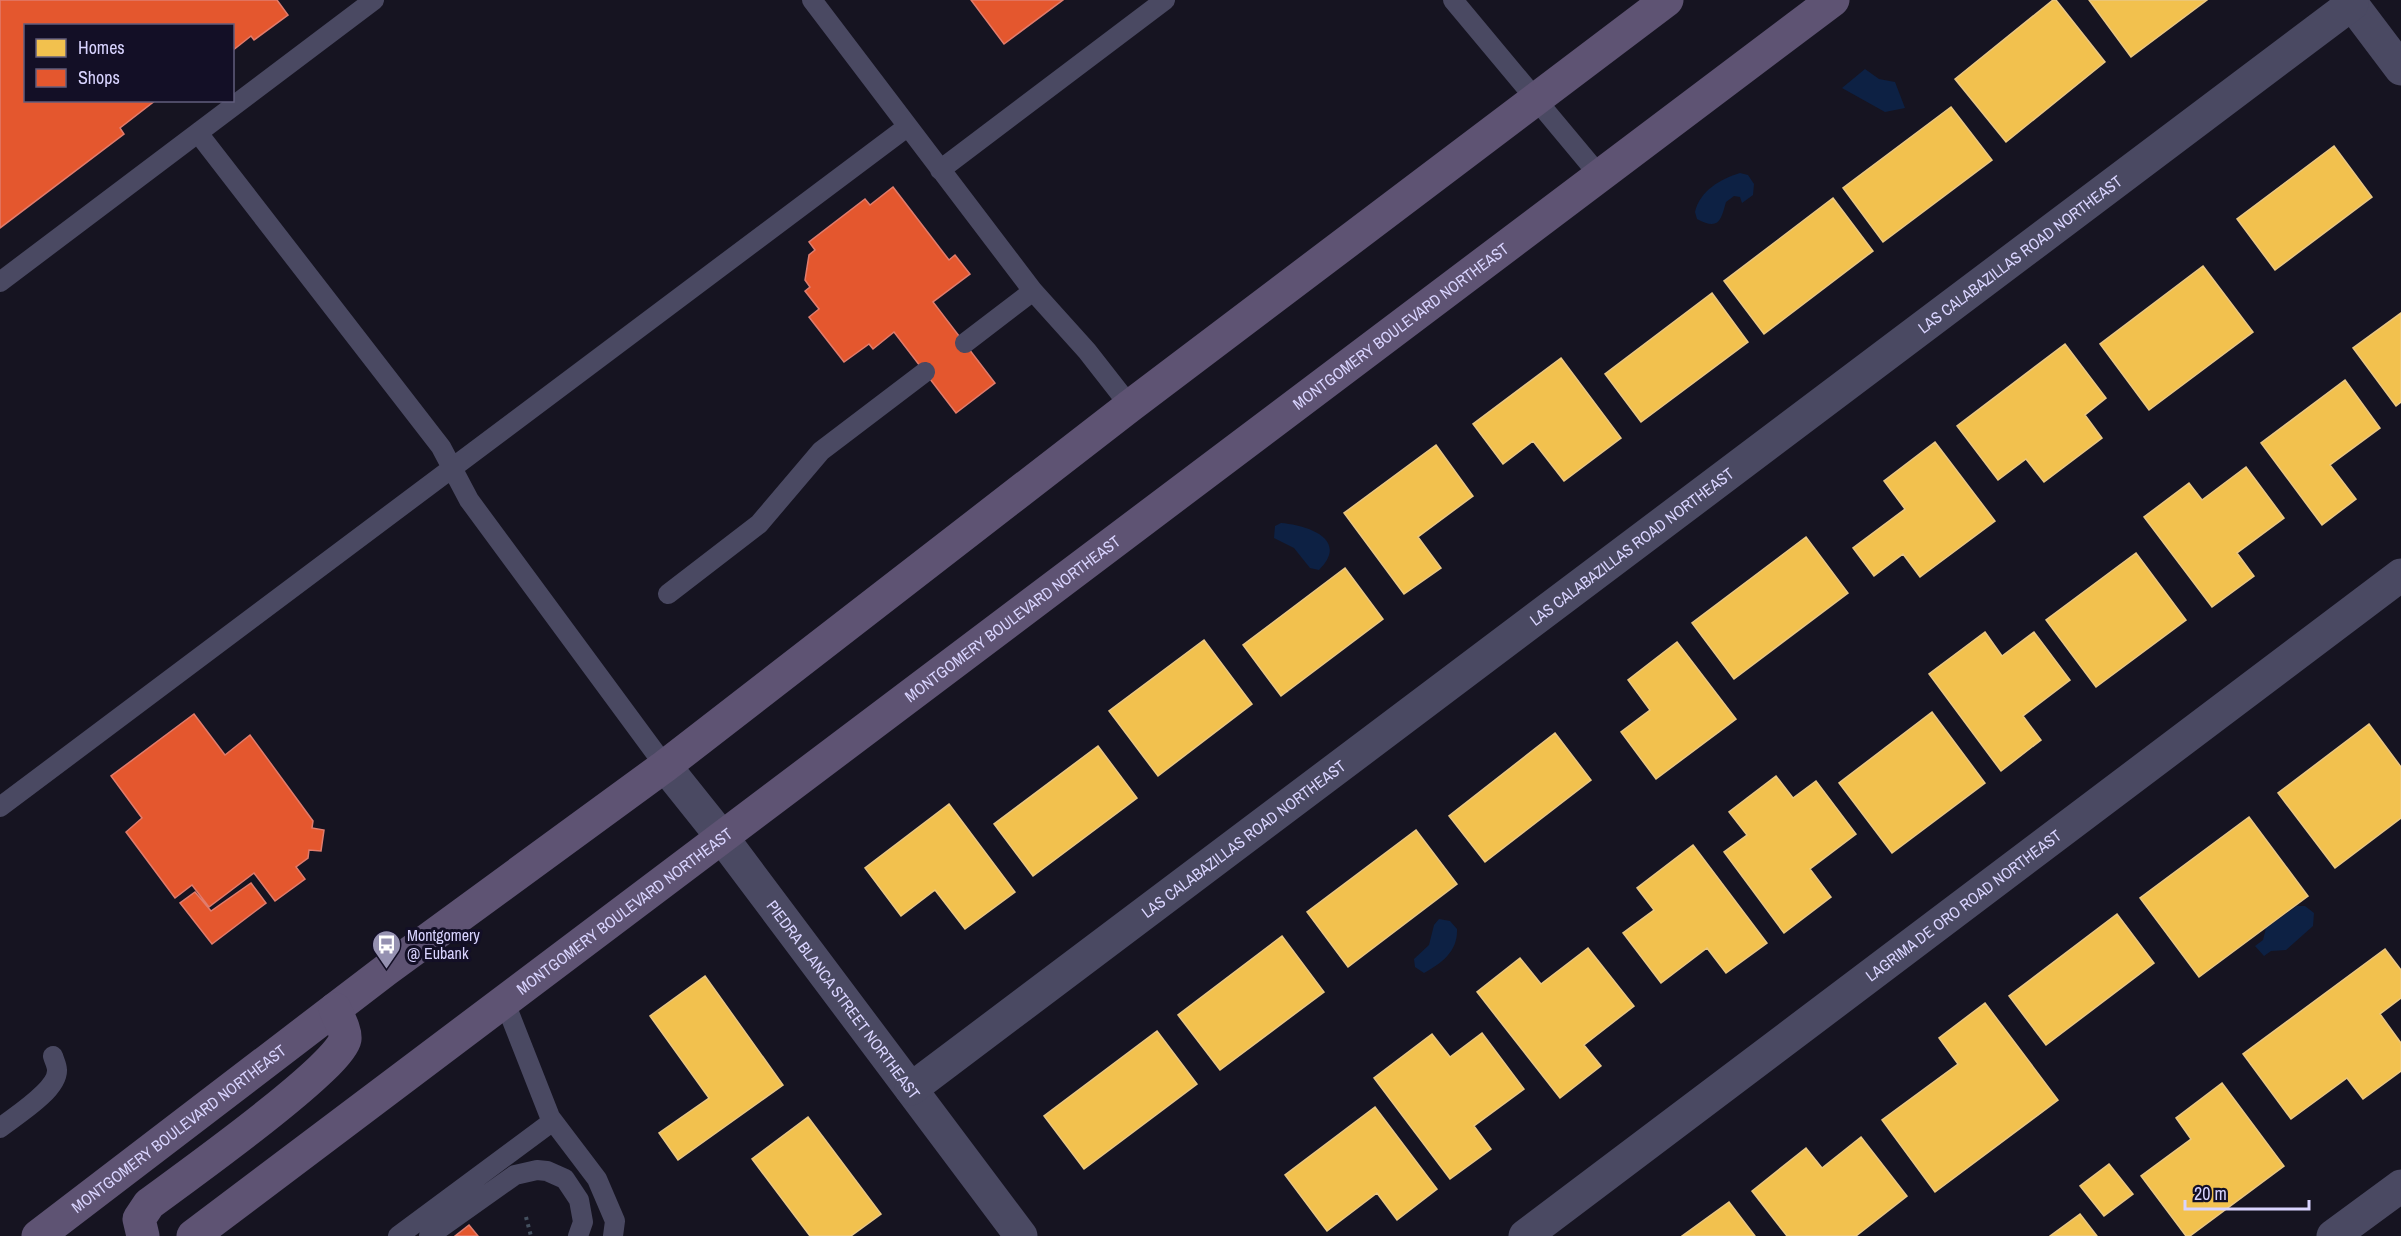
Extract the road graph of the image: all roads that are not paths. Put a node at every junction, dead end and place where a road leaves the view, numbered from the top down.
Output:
1 (374, 0) edge
2 (812, 0) edge
3 (1165, 0) edge
4 (1453, 0) edge
5 (1667, 0) edge
6 (1833, 0) edge
7 (2351, 2) edge
8 (2401, 69) edge
9 (1537, 98) junction
10 (907, 127) junction
11 (198, 133) junction
12 (940, 170) junction
13 (1599, 175) junction
14 (0, 282) edge
15 (1033, 291) junction
16 (965, 343) dead end
17 (925, 372) dead end
18 (1131, 406) junction
19 (452, 468) junction
20 (2401, 575) edge
21 (668, 594) dead end
22 (665, 765) junction
23 (0, 807) edge
24 (721, 836) junction
25 (504, 1000) junction
26 (335, 1009) junction
27 (53, 1056) dead end
28 (911, 1089) junction
29 (553, 1120) junction
30 (0, 1128) edge
31 (2401, 1186) edge
32 (38, 1236) edge
33 (143, 1236) edge
34 (193, 1236) edge
35 (398, 1236) edge
36 (429, 1236) edge
37 (578, 1236) edge
38 (613, 1236) edge
39 (1021, 1236) edge
40 (1525, 1236) edge
41 (2333, 1236) edge

1 - 11 lane
2 - 10 lane
3 - 12 lane
4 - 9 lane
5 - 9 main road, MONTGOMERY BOULEVARD NORTHEAST
6 - 13 main road, MONTGOMERY BOULEVARD NORTHEAST
7 - 8 street
7 - 28 street, LAS CALABAZILLAS ROAD NORTHEAST
9 - 13 lane
9 - 18 main road, MONTGOMERY BOULEVARD NORTHEAST
10 - 12 lane
10 - 19 lane
11 - 14 lane
11 - 19 lane
12 - 15 lane
13 - 24 main road, MONTGOMERY BOULEVARD NORTHEAST
15 - 16 lane
15 - 18 lane
17 - 21 lane
18 - 22 main road, MONTGOMERY BOULEVARD NORTHEAST
19 - 22 lane
19 - 23 lane
20 - 40 street, LAGRIMA DE ORO ROAD NORTHEAST
22 - 24 street, PIEDRA BLANCA STREET NORTHEAST
22 - 26 main road, MONTGOMERY BOULEVARD NORTHEAST
24 - 25 main road, MONTGOMERY BOULEVARD NORTHEAST
24 - 28 street, PIEDRA BLANCA STREET NORTHEAST
25 - 29 lane
25 - 34 main road, MONTGOMERY BOULEVARD NORTHEAST
26 - 32 main road, MONTGOMERY BOULEVARD NORTHEAST
26 - 33 main road
27 - 30 lane
28 - 39 street, PIEDRA BLANCA STREET NORTHEAST
29 - 35 lane
29 - 38 lane
31 - 41 street
36 - 37 lane

